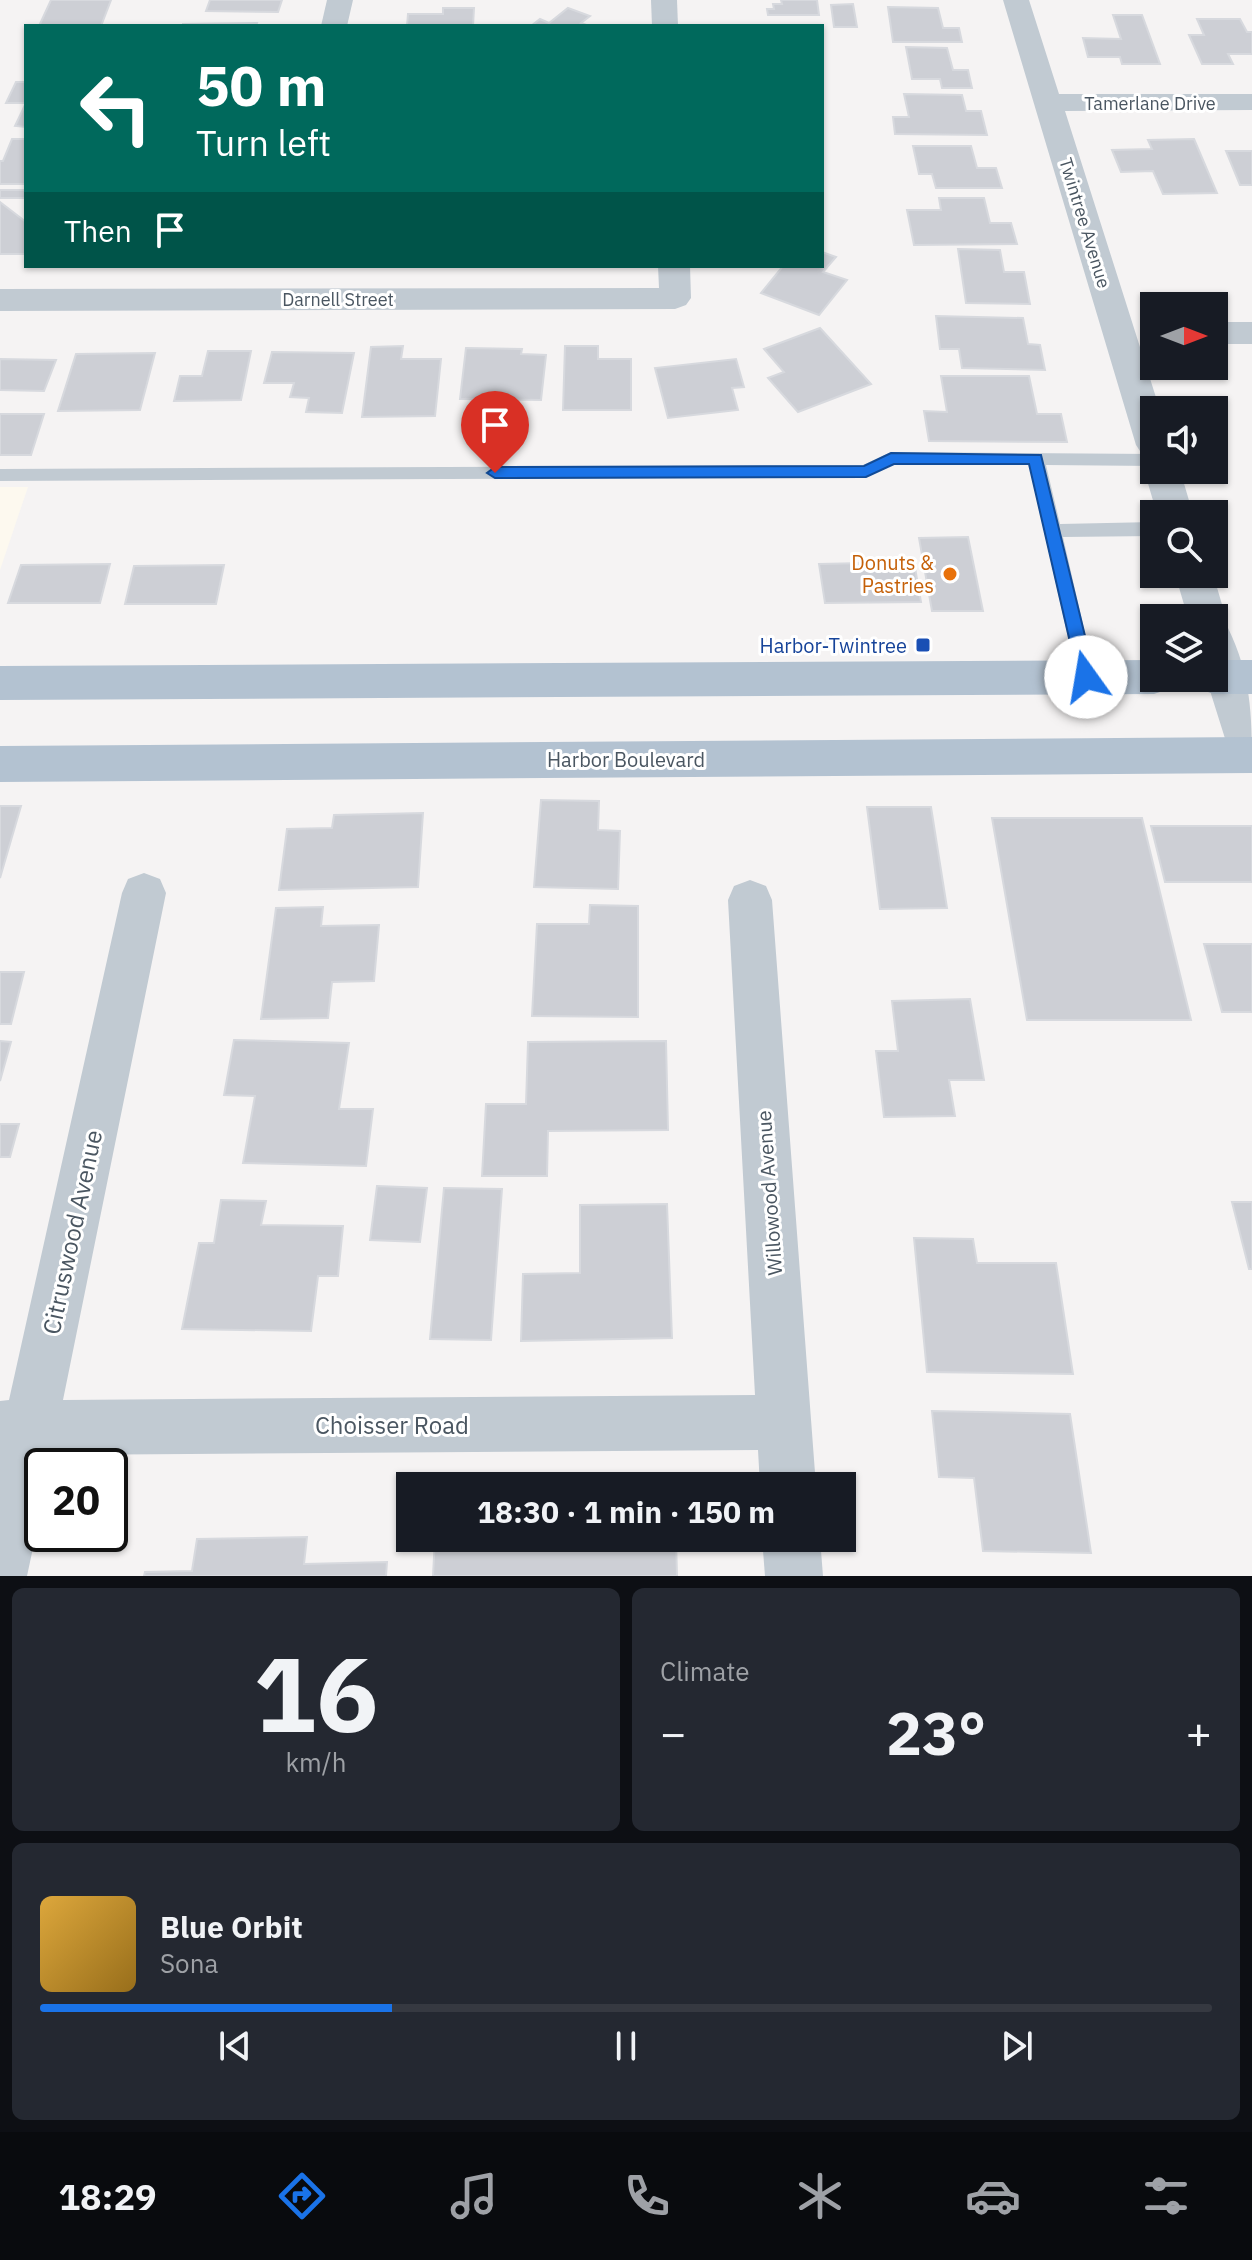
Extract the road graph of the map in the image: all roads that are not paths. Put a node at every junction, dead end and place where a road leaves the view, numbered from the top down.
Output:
1 (340, 0) edge
2 (664, 0) edge
3 (1016, 0) edge
4 (334, 24) edge
5 (665, 24) edge
6 (1252, 102) edge
7 (1048, 103) junction
8 (674, 268) edge
9 (0, 300) edge
10 (1228, 333) edge
11 (1252, 333) edge
12 (1119, 334) junction
13 (1140, 334) edge
14 (1140, 401) edge
15 (1036, 459) junction
16 (1140, 460) edge
17 (0, 475) edge
18 (1140, 529) edge
19 (1053, 531) junction
20 (1228, 675) edge
21 (1086, 677) junction
22 (1140, 677) edge
23 (0, 683) edge
24 (1251, 755) edge
25 (0, 764) edge
26 (144, 893) dead end
27 (750, 900) dead end
28 (784, 1422) junction
29 (15, 1428) edge
30 (787, 1472) edge
31 (792, 1552) edge
32 (0, 1571) edge
33 (794, 1576) edge

1 - 4 street
2 - 5 street
3 - 7 street, Twintree Avenue
6 - 7 street, Tamerlane Drive
7 - 12 street, Twintree Avenue
8 - 9 street, Darnell Street
10 - 11 street
12 - 13 street
12 - 14 street, Twintree Avenue
15 - 16 lane
15 - 17 lane
15 - 19 lane
18 - 19 lane
19 - 21 lane
20 - 24 street
21 - 22 main road
21 - 23 main road
24 - 25 main road, Harbor Boulevard
26 - 29 street, Citruswood Avenue
27 - 28 street, Willowood Avenue
28 - 29 street, Choisser Road
28 - 30 street, Willowood Avenue
29 - 32 street, Citruswood Avenue
31 - 33 street

